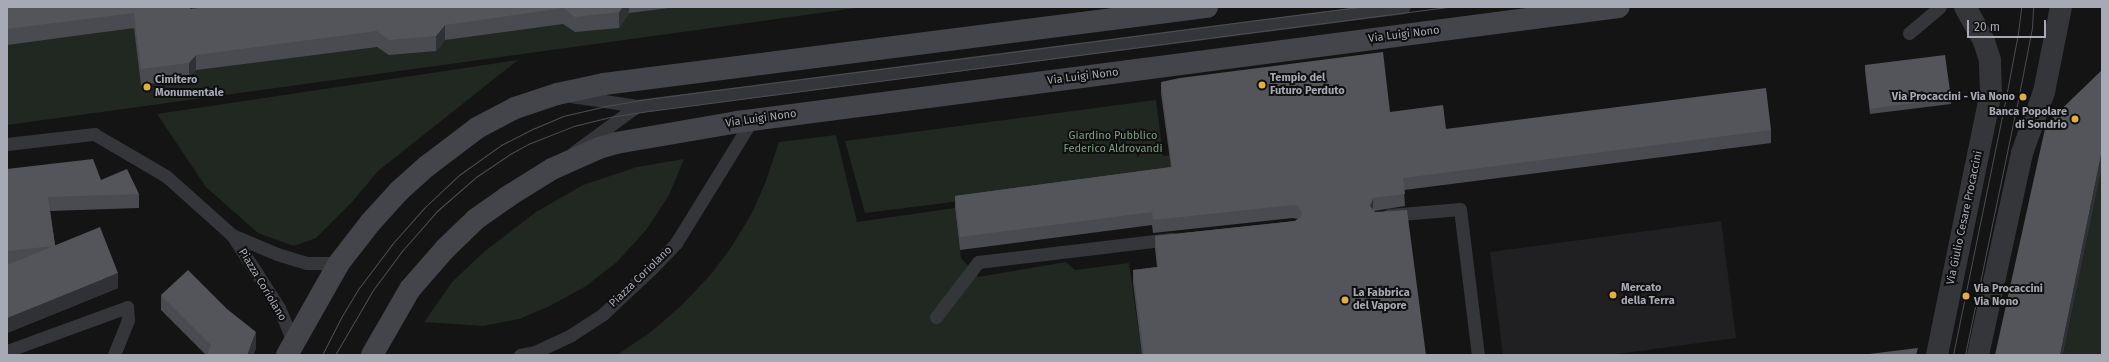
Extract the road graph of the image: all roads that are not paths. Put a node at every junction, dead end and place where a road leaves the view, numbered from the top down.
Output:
1 (1207, 7) edge
2 (1404, 7) edge
3 (1619, 7) edge
4 (1940, 7) edge
5 (1965, 7) edge
6 (2060, 7) edge
7 (1908, 33) dead end
8 (557, 94) junction
9 (637, 106) junction
10 (752, 120) junction
11 (7, 144) edge
12 (552, 169) junction
13 (1378, 217) edge
14 (232, 235) junction
15 (1187, 237) edge
16 (339, 263) junction
17 (936, 317) dead end
18 (296, 350) edge
19 (7, 351) edge
20 (114, 355) edge
21 (372, 355) edge
22 (520, 355) edge
23 (1478, 355) edge
24 (1937, 355) edge
25 (1978, 355) edge

1 - 8 main road
2 - 9 lane
3 - 10 main road, Via Luigi Nono
4 - 7 lane
5 - 24 street, Via Giulio Cesare Procaccini
6 - 25 street
8 - 9 lane
8 - 16 main road, Piazza Coriolano
9 - 12 lane
10 - 12 main road, Via Luigi Nono
10 - 22 lane, Piazza Coriolano
11 - 14 lane, Piazza Coriolano
12 - 21 main road
13 - 23 lane
14 - 16 lane, Piazza Coriolano
14 - 18 lane, Piazza Coriolano
15 - 17 lane
16 - 18 main road, Piazza Coriolano
19 - 20 lane

